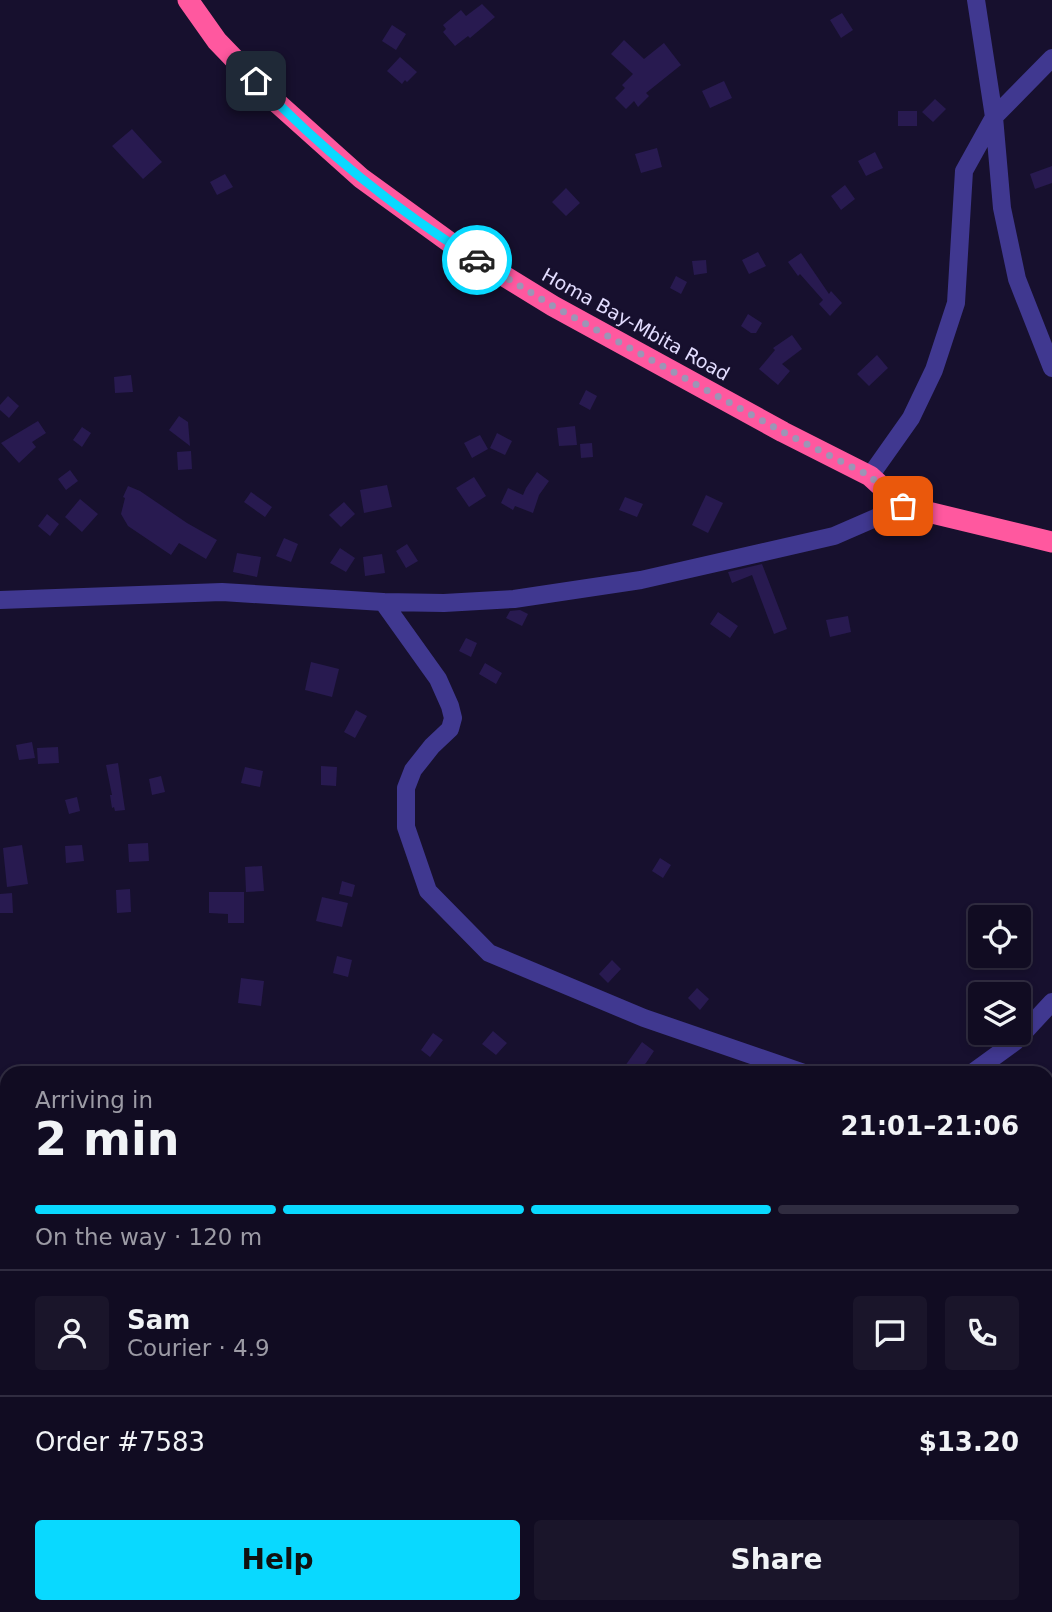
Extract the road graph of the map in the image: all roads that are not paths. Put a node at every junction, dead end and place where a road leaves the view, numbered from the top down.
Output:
1 (188, 0) edge
2 (976, 0) edge
3 (1052, 58) edge
4 (994, 117) junction
5 (1052, 368) edge
6 (870, 476) junction
7 (903, 506) junction
8 (1052, 542) edge
9 (0, 600) edge
10 (383, 602) junction
11 (1052, 1002) edge
12 (784, 1066) edge
13 (982, 1066) edge

1 - 6 highway, Homa Bay-Mbita Road
2 - 4 street
3 - 4 street
4 - 5 street
4 - 6 street
6 - 7 highway, Homa Bay-Mbita Road
7 - 8 highway, Homa Bay-Mbita Road
7 - 10 street
9 - 10 street
10 - 12 street
11 - 13 street

